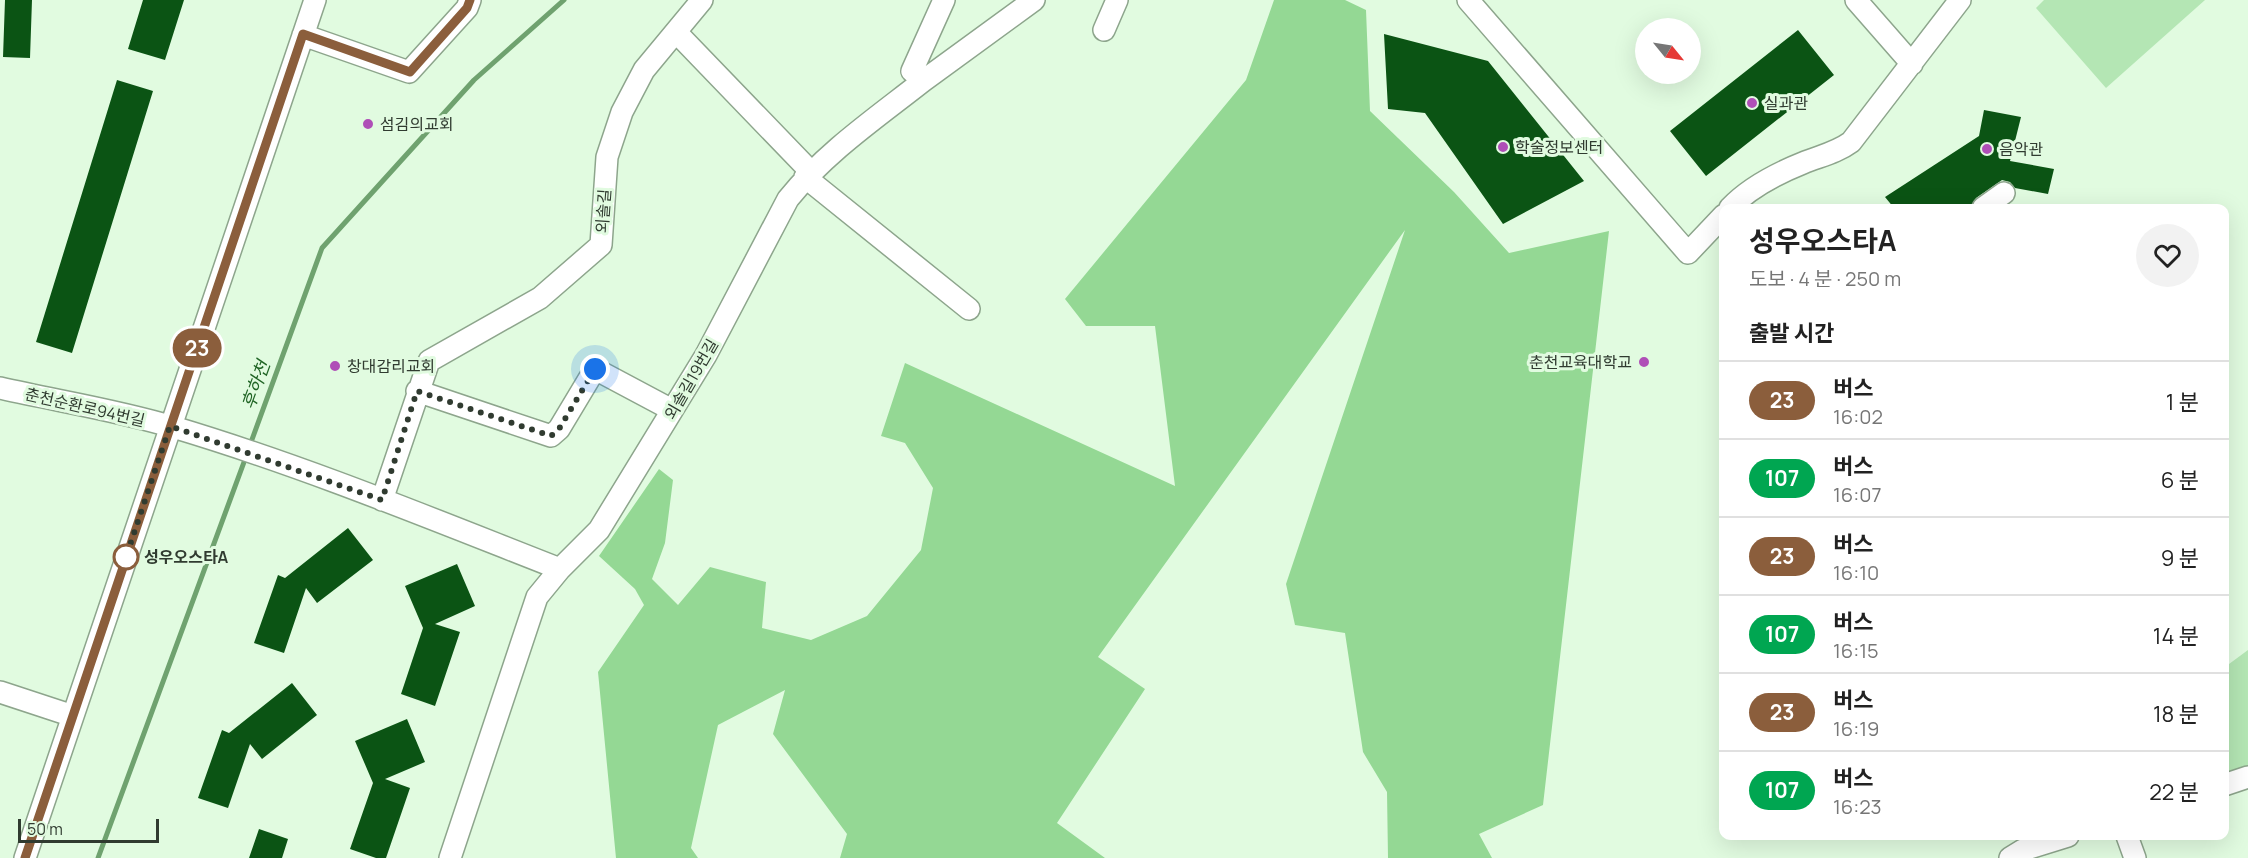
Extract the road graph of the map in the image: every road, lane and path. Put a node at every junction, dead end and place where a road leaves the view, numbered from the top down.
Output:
1 (315, 0) edge
2 (470, 0) edge
3 (702, 0) edge
4 (944, 0) edge
5 (1034, 0) edge
6 (1117, 0) edge
7 (1468, 0) edge
8 (1856, 0) edge
9 (1960, 0) edge
10 (1104, 30) dead end
11 (676, 32) junction
12 (303, 34) junction
13 (1912, 64) junction
14 (923, 81) junction
15 (808, 175) junction
16 (2004, 194) dead end
17 (1734, 204) edge
18 (1989, 204) edge
19 (1719, 220) edge
20 (969, 309) dead end
21 (0, 388) edge
22 (417, 391) junction
23 (672, 410) junction
24 (170, 426) junction
25 (382, 500) junction
26 (560, 569) junction
27 (0, 692) edge
28 (73, 716) junction
29 (2248, 777) edge
30 (2229, 783) edge
31 (2055, 840) edge
32 (2128, 840) edge
33 (25, 858) edge
34 (450, 858) edge
35 (2010, 858) edge
36 (2134, 858) edge

1 - 12 street
2 - 12 street
3 - 11 street, 외솔길
4 - 14 street
5 - 14 street, 외솔길19번길
6 - 10 street
7 - 19 street
8 - 13 street
9 - 13 street
11 - 15 street
11 - 22 street, 외솔길
12 - 24 street
13 - 17 street
14 - 15 street, 외솔길19번길
15 - 20 street
15 - 23 street, 외솔길19번길
16 - 18 street
21 - 24 street, 춘천순환로94번길
22 - 23 street
22 - 25 street, 외솔길
23 - 26 street, 외솔길19번길
24 - 25 street
24 - 28 street
25 - 26 street
26 - 34 street, 외솔길19번길
27 - 28 street
28 - 33 street
29 - 30 street
31 - 35 street
32 - 36 street

